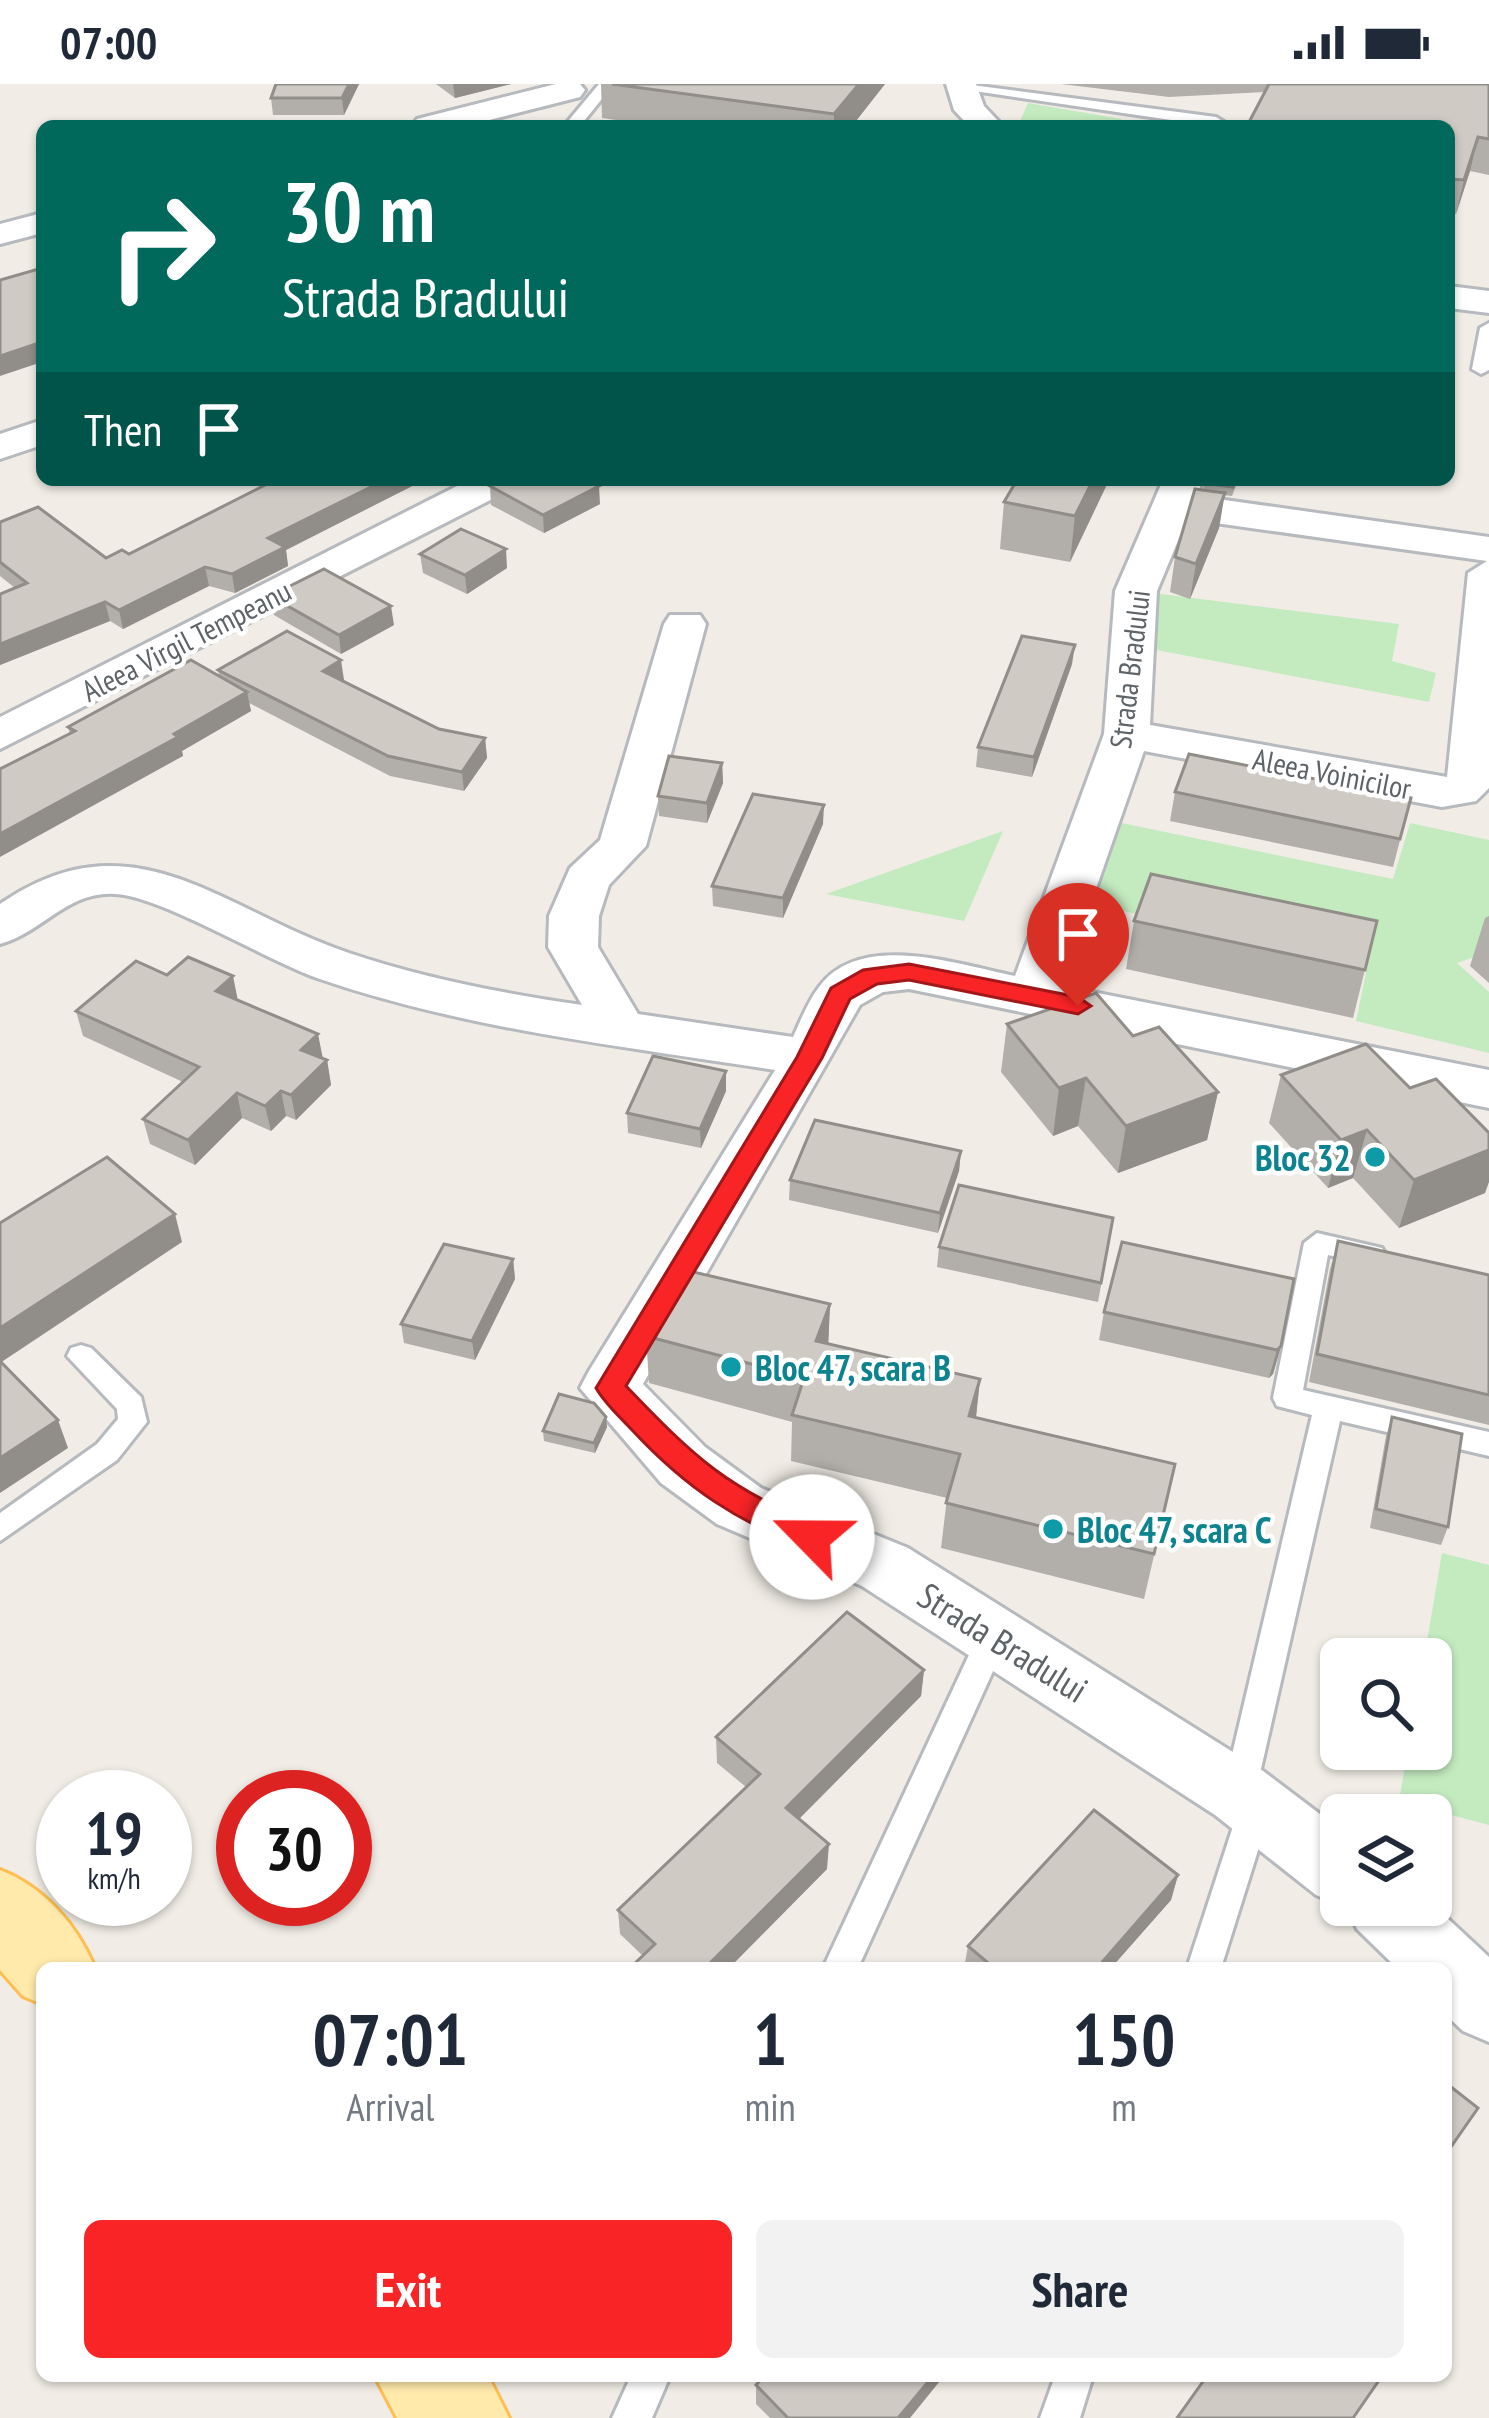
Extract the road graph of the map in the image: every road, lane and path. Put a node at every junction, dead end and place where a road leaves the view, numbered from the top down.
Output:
1 (607, 84) edge
2 (961, 86) edge
3 (571, 87) edge
4 (1127, 119) edge
5 (450, 120) edge
6 (555, 120) edge
7 (577, 120) edge
8 (981, 120) edge
9 (36, 225) edge
10 (0, 234) edge
11 (1455, 298) edge
12 (1489, 302) edge
13 (1489, 328) edge
14 (1480, 369) dead end
15 (36, 433) edge
16 (0, 447) edge
17 (488, 486) edge
18 (1177, 493) edge
19 (1489, 549) edge
20 (1489, 573) edge
21 (685, 624) dead end
22 (1127, 734) junction
23 (0, 735) edge
24 (0, 928) edge
25 (1033, 996) junction
26 (622, 1030) junction
27 (809, 1058) junction
28 (1489, 1089) edge
29 (1403, 1262) edge
30 (81, 1356) dead end
31 (1328, 1408) junction
32 (1489, 1444) edge
33 (0, 1529) edge
34 (993, 1636) junction
35 (1248, 1799) junction
36 (1320, 1856) edge
37 (0, 1909) edge
38 (1404, 1926) edge
39 (48, 1962) edge
40 (843, 1962) edge
41 (1206, 1962) edge
42 (1442, 1962) edge
43 (1452, 1971) edge
44 (1489, 2006) edge
45 (428, 2382) edge
46 (648, 2382) edge
47 (1072, 2382) edge
48 (460, 2418) edge
49 (632, 2418) edge
50 (1060, 2418) edge

1 - 7 lane
2 - 4 lane
2 - 8 street
3 - 5 street
3 - 6 street
9 - 10 street
11 - 12 street
13 - 14 lane
15 - 16 street
17 - 23 street, Aleea Virgil Tempeanu
18 - 19 street
18 - 22 street, Strada Bradului
20 - 22 street, Aleea Voinicilor
21 - 26 street
22 - 25 street, Strada Bradului
24 - 26 street
25 - 27 street, Strada Bradului
25 - 28 street, Strada Bradului
26 - 27 street
27 - 34 street, Strada Bradului
29 - 31 lane
30 - 33 lane
31 - 32 lane
31 - 35 lane
34 - 35 street, Strada Bradului
34 - 40 lane
35 - 36 street, Strada Bradului
35 - 41 lane
37 - 39 main road
38 - 42 street
43 - 44 street
45 - 48 main road
46 - 49 lane
47 - 50 lane

